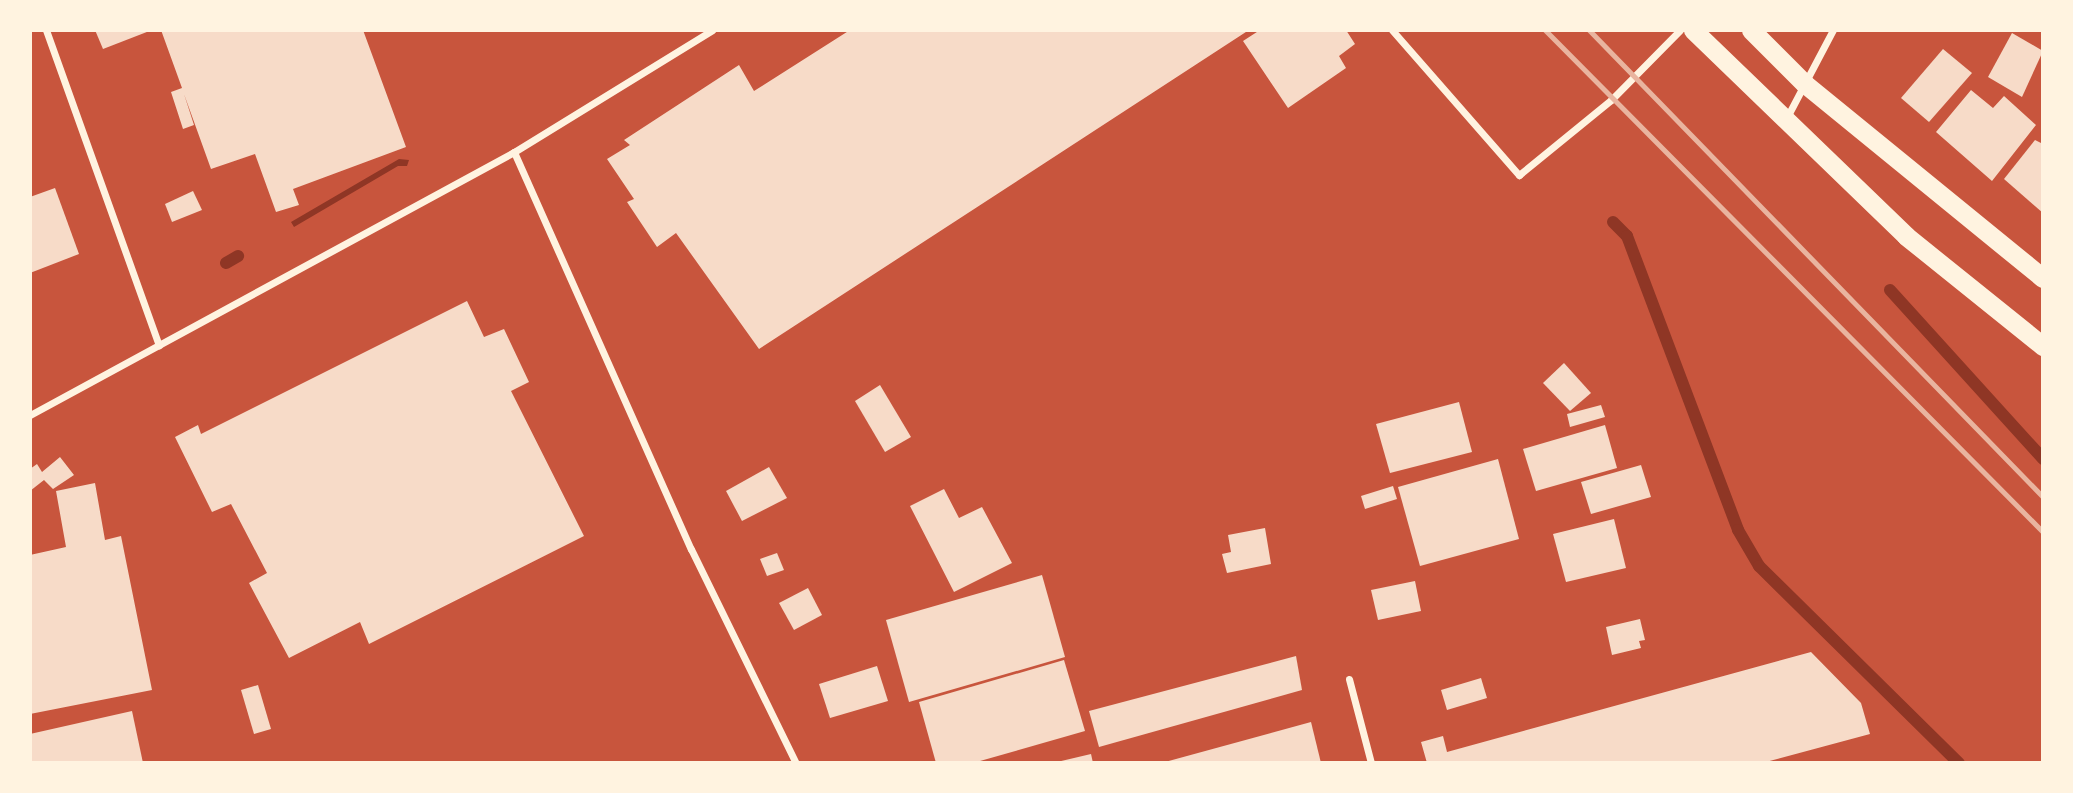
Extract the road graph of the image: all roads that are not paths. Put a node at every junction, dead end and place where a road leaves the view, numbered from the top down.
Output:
1 (46, 30) edge
2 (712, 30) edge
3 (1392, 30) edge
4 (1680, 30) edge
5 (1693, 30) edge
6 (1751, 30) edge
7 (1833, 30) edge
8 (1805, 84) junction
9 (1784, 122) junction
10 (514, 152) junction
11 (2043, 278) edge
12 (159, 345) junction
13 (2043, 346) edge
14 (30, 415) edge
15 (1349, 679) dead end
16 (796, 763) edge
17 (1371, 763) edge

1 - 12 street
2 - 10 street
3 - 4 street
5 - 9 highway
6 - 8 highway
7 - 8 street
8 - 9 street
8 - 11 highway
9 - 13 highway
10 - 12 street
10 - 16 street
12 - 14 street
15 - 17 street

